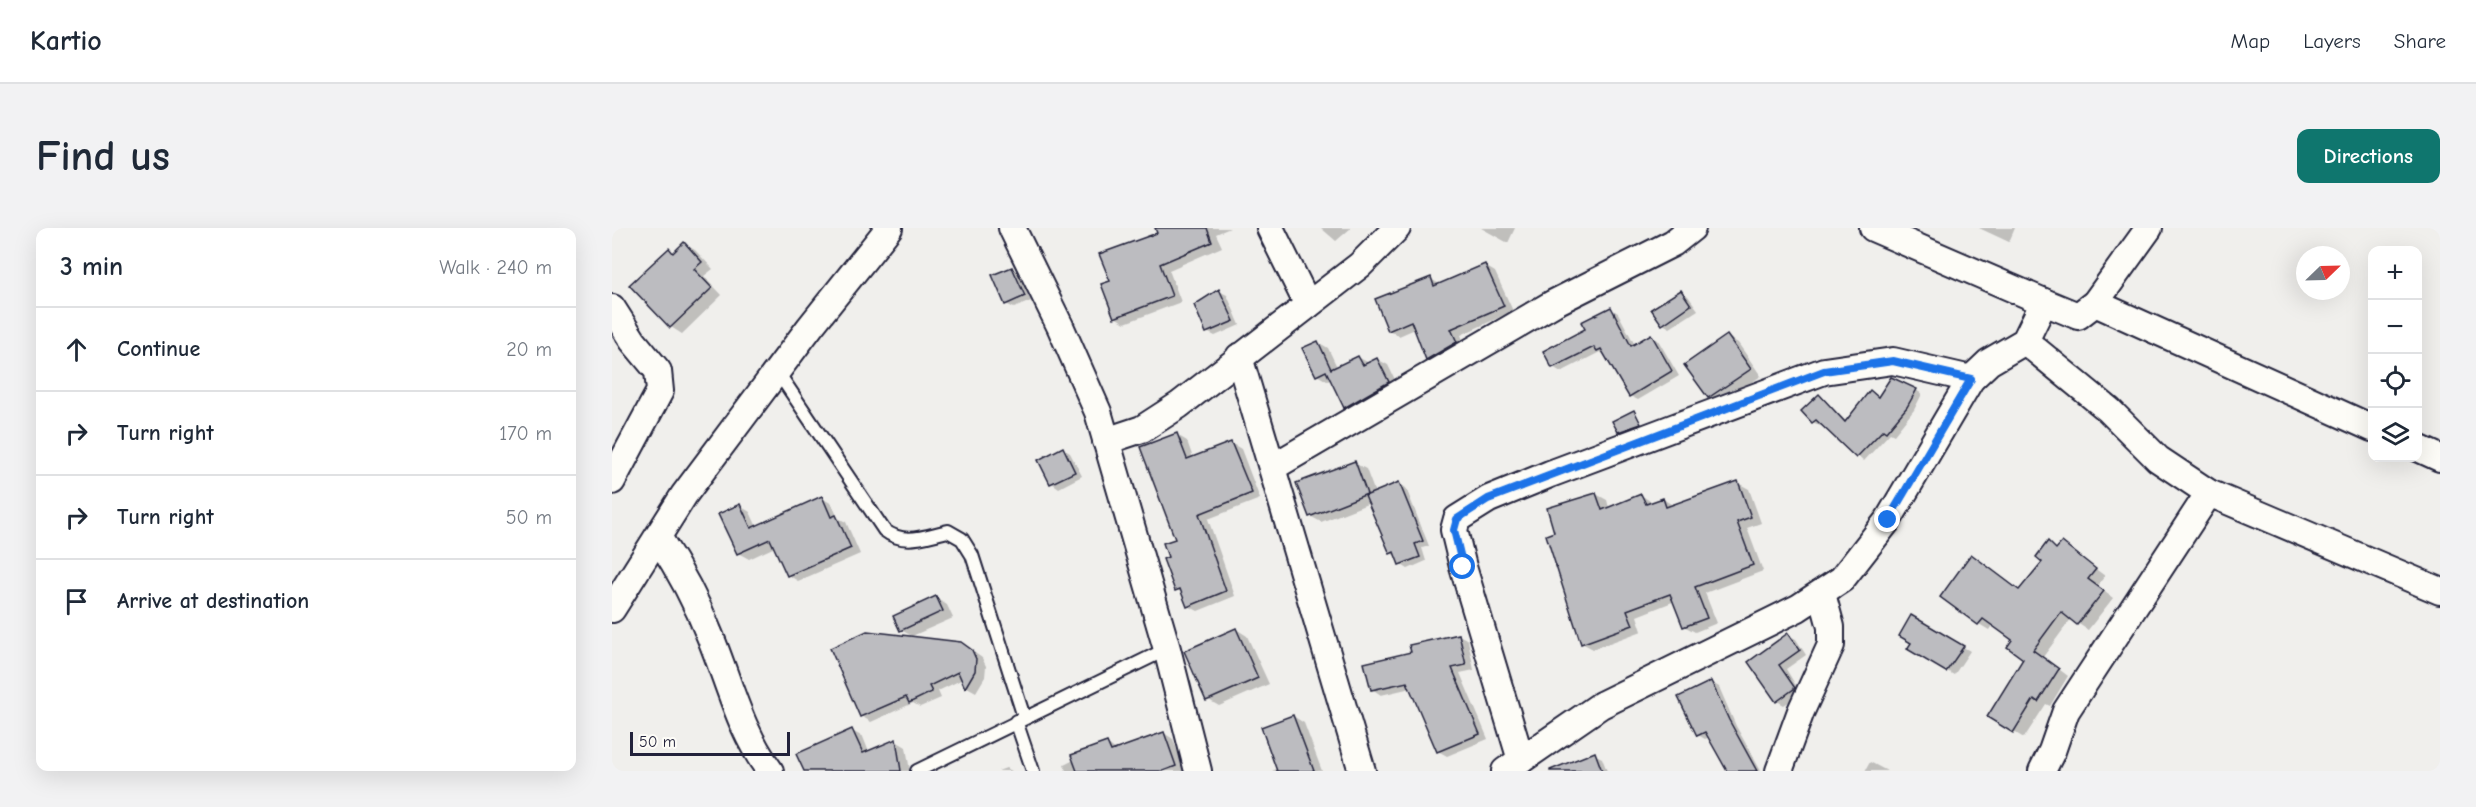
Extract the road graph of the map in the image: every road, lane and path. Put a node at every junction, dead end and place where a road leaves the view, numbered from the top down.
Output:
1 (889, 228) edge
2 (1012, 228) edge
3 (1270, 228) edge
4 (1397, 228) edge
5 (1692, 228) edge
6 (1873, 228) edge
7 (2144, 230) edge
8 (2044, 302) junction
9 (2095, 303) junction
10 (1308, 305) junction
11 (612, 308) edge
12 (2025, 341) junction
13 (1239, 357) junction
14 (777, 371) junction
15 (1971, 379) junction
16 (2368, 426) edge
17 (1106, 441) junction
18 (2422, 450) edge
19 (2440, 458) edge
20 (1273, 467) junction
21 (612, 481) edge
22 (2209, 492) junction
23 (658, 537) junction
24 (2440, 591) edge
25 (1822, 594) junction
26 (612, 609) edge
27 (1167, 649) junction
28 (1020, 719) junction
29 (1513, 766) edge
30 (770, 771) edge
31 (917, 771) edge
32 (1033, 771) edge
33 (1198, 771) edge
34 (1362, 771) edge
35 (1779, 771) edge
36 (2042, 771) edge

1 - 14 street
2 - 17 street
3 - 10 street
4 - 10 street
5 - 20 street
6 - 8 street
7 - 9 street
8 - 9 street
8 - 12 street
9 - 16 street
10 - 13 street
11 - 21 street
12 - 15 street
12 - 22 street
13 - 17 street
13 - 20 street
14 - 23 street
14 - 28 lane
15 - 25 street
15 - 29 street
17 - 27 street
18 - 19 street
20 - 34 street
22 - 24 street
22 - 36 street
23 - 26 street
23 - 30 street
25 - 29 street
25 - 35 street
27 - 28 lane
27 - 33 street
28 - 31 lane
28 - 32 lane

